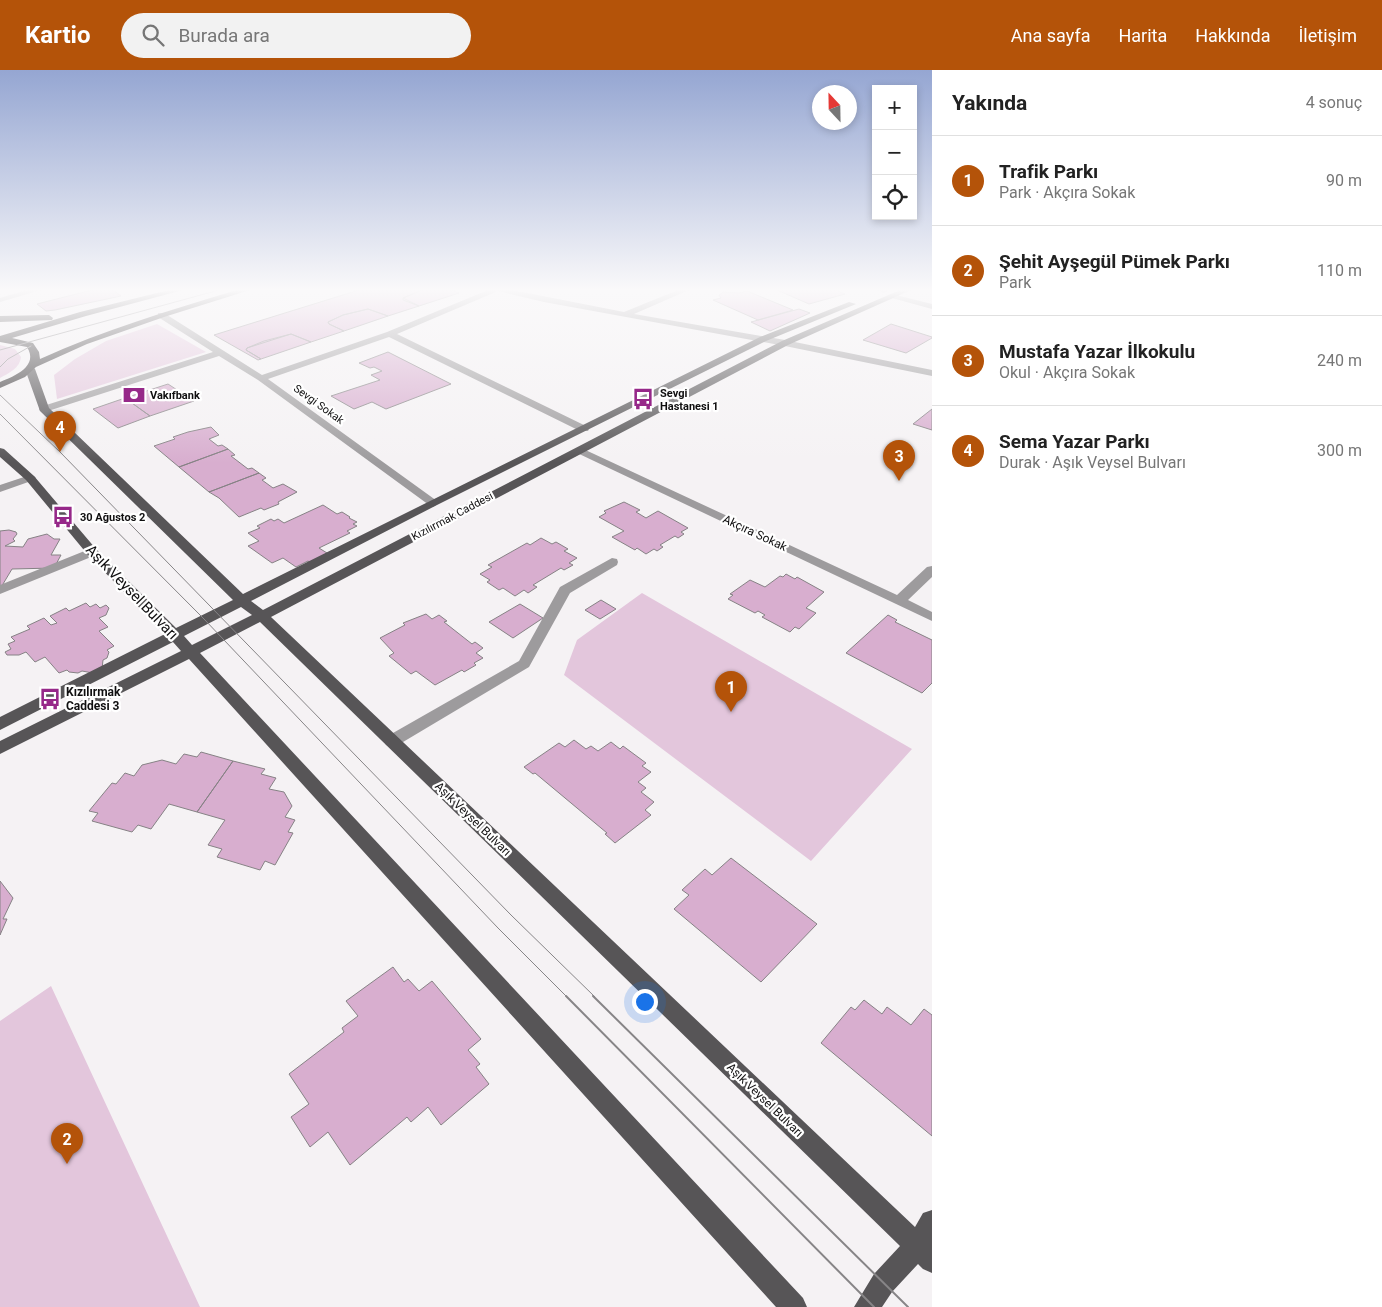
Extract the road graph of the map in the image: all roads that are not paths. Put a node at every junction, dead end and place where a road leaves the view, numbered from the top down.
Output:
1 (32, 348) edge
2 (72, 348) edge
3 (214, 348) edge
4 (350, 348) edge
5 (418, 348) edge
6 (746, 348) edge
7 (776, 348) edge
8 (809, 348) edge
9 (221, 352) junction
10 (32, 367) junction
11 (931, 372) edge
12 (261, 378) junction
13 (0, 385) edge
14 (44, 409) junction
15 (584, 429) junction
16 (578, 450) junction
17 (0, 451) edge
18 (30, 478) junction
19 (0, 489) edge
20 (433, 503) junction
21 (92, 552) junction
22 (612, 562) dead end
23 (932, 570) edge
24 (0, 590) edge
25 (241, 600) junction
26 (899, 601) junction
27 (262, 616) junction
28 (932, 617) edge
29 (175, 635) junction
30 (188, 651) junction
31 (0, 724) edge
32 (392, 740) junction
33 (0, 748) edge
34 (932, 1222) edge
35 (924, 1253) edge
36 (794, 1307) edge
37 (867, 1307) edge

1 - 10 highway
2 - 10 highway
3 - 9 street, Sevgi Sokak
4 - 12 street
5 - 15 street
6 - 15 main road, Kızılırmak Caddesi
7 - 16 main road, Kızılırmak Caddesi
8 - 11 street
9 - 12 street, Sevgi Sokak
9 - 14 street
10 - 13 highway
10 - 14 main road, Aşık Veysel Bulvarı
12 - 20 street, Sevgi Sokak
14 - 25 main road, Aşık Veysel Bulvarı
15 - 20 main road, Kızılırmak Caddesi
16 - 26 street, Akçıra Sokak
16 - 27 main road, Kızılırmak Caddesi
17 - 18 main road, Aşık Veysel Bulvarı
18 - 19 street
18 - 21 main road, Aşık Veysel Bulvarı
20 - 25 main road, Kızılırmak Caddesi
21 - 24 street
21 - 29 main road, Aşık Veysel Bulvarı
22 - 32 street
23 - 26 street
25 - 27 main road, Aşık Veysel Bulvarı
25 - 29 main road, Kızılırmak Caddesi
26 - 28 street, Akçıra Sokak
27 - 30 main road, Kızılırmak Caddesi
27 - 32 main road, Aşık Veysel Bulvarı
29 - 30 main road, Aşık Veysel Bulvarı
29 - 31 main road, Kızılırmak Caddesi
30 - 33 main road, Kızılırmak Caddesi
30 - 36 main road, Aşık Veysel Bulvarı
32 - 35 main road, Aşık Veysel Bulvarı
34 - 35 main road
35 - 37 main road

